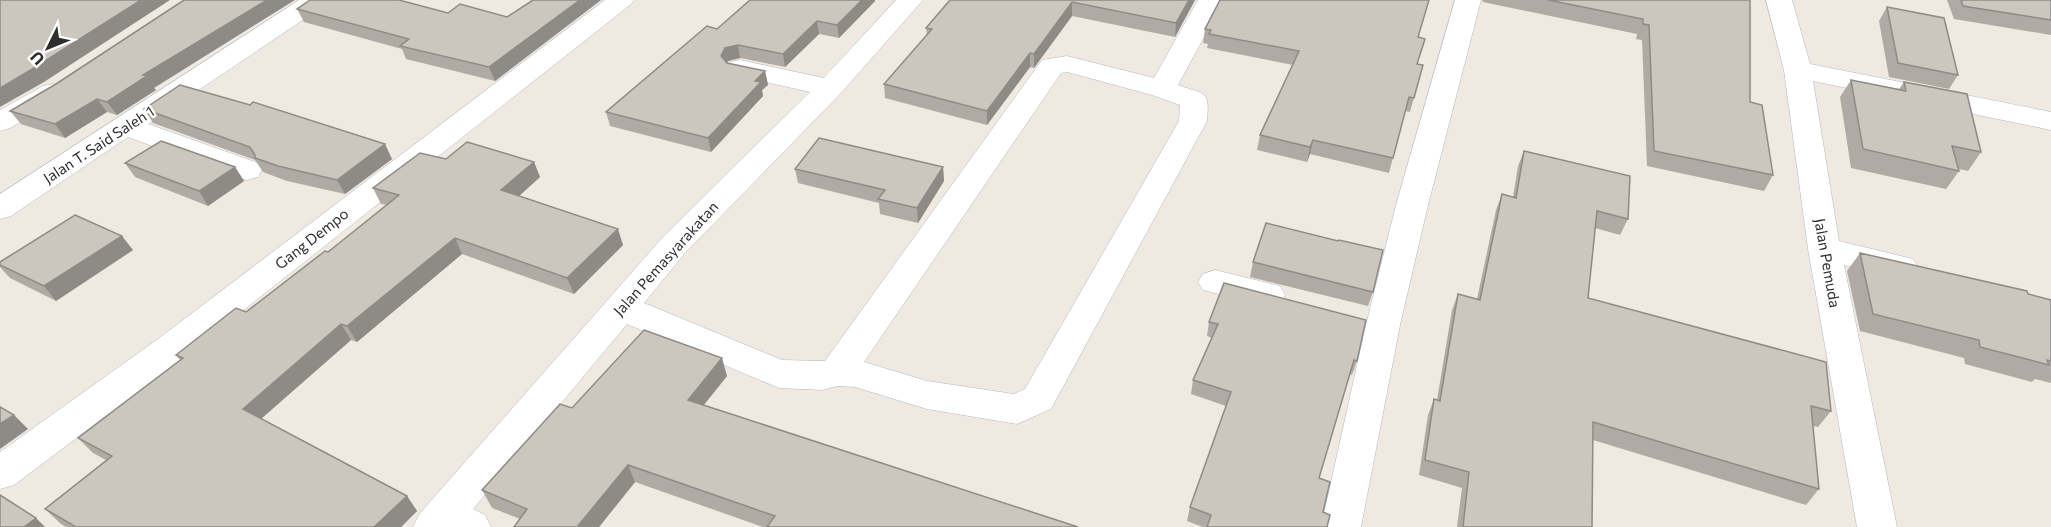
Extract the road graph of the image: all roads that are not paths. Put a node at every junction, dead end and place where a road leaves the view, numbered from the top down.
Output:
1 (316, 0) edge
2 (621, 0) edge
3 (908, 0) edge
4 (1211, 0) edge
5 (1468, 0) edge
6 (1779, 0) edge
7 (740, 68) edge
8 (1798, 70) junction
9 (75, 78) edge
10 (830, 88) junction
11 (1162, 89) junction
12 (2051, 121) edge
13 (0, 122) edge
14 (127, 127) junction
15 (247, 170) dead end
16 (0, 210) edge
17 (1824, 249) junction
18 (1926, 274) edge
19 (1215, 282) dead end
20 (1293, 302) edge
21 (621, 307) junction
22 (1349, 316) edge
23 (1383, 325) junction
24 (837, 372) junction
25 (0, 473) edge
26 (449, 523) edge
27 (1341, 527) edge
28 (1877, 527) edge

1 - 14 street, Jalan T. Said Saleh 1
2 - 25 street, Gang Dempo
3 - 10 street, Jalan Pemasyarakatan
4 - 11 street
5 - 23 street
6 - 8 street, Jalan Pemuda
7 - 10 street
8 - 12 street
8 - 17 street, Jalan Pemuda
9 - 13 street
10 - 21 street, Jalan Pemasyarakatan
11 - 24 street
11 - 24 street
14 - 15 street
14 - 16 street, Jalan T. Said Saleh 1
17 - 18 street
17 - 28 street, Jalan Pemuda
19 - 20 street
21 - 24 street
21 - 26 street, Jalan Pemasyarakatan
22 - 23 street
23 - 27 street

